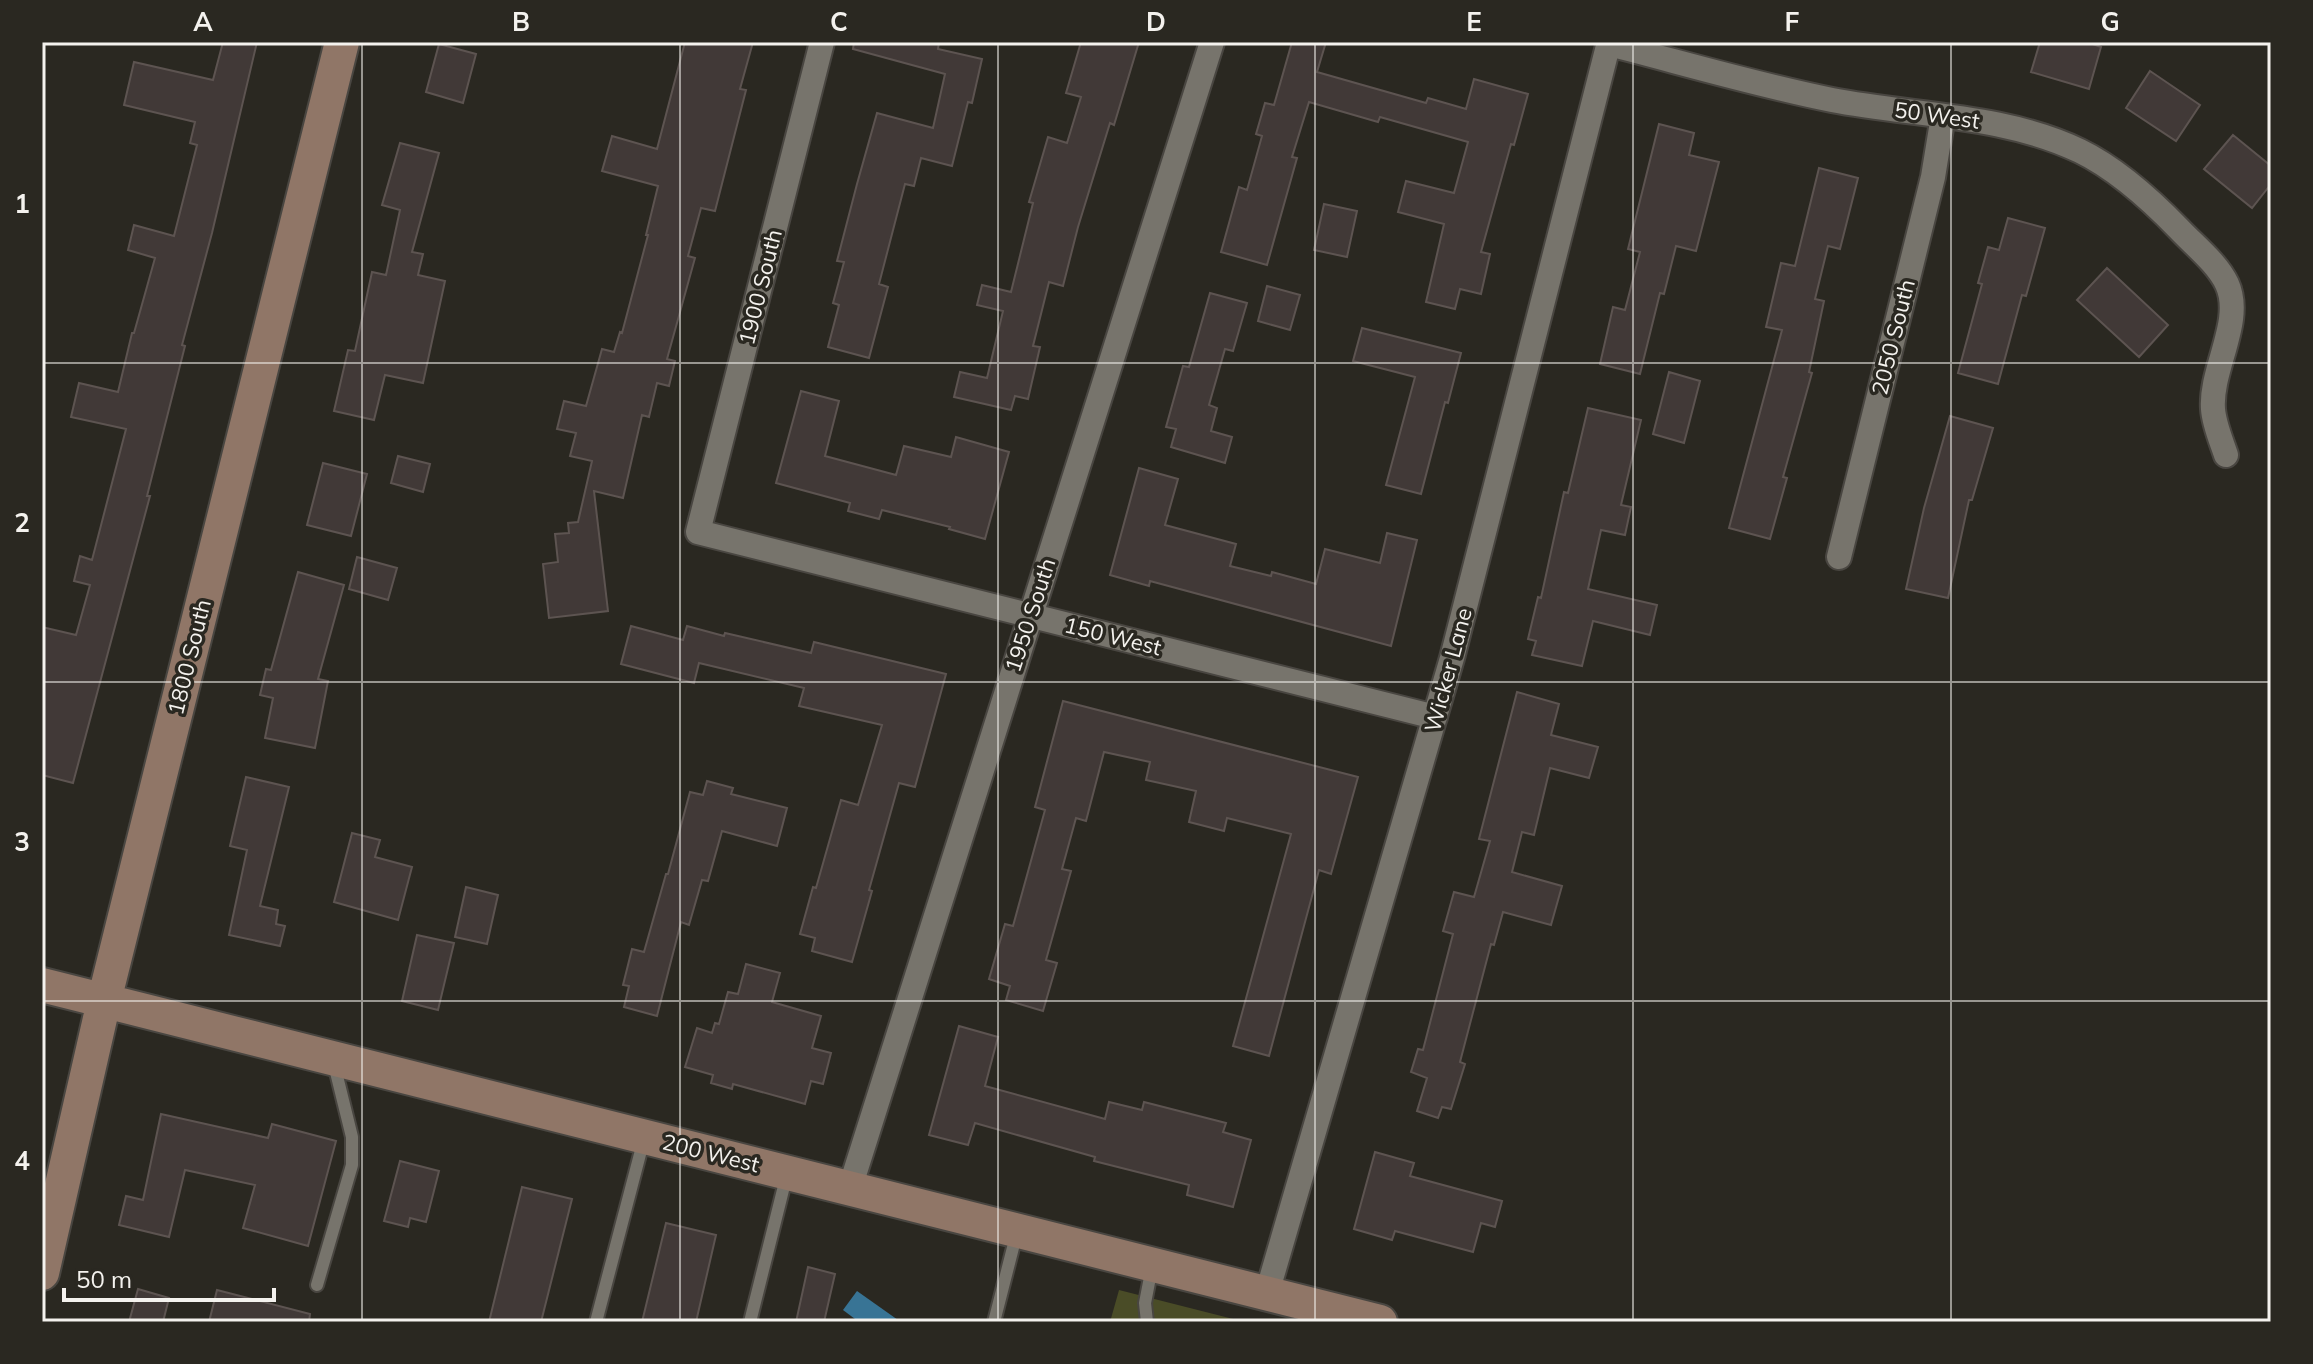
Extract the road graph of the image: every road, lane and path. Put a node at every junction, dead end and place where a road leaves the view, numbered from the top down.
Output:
1 (342, 42) edge
2 (822, 42) edge
3 (1212, 42) edge
4 (1609, 43) edge
5 (1943, 116) junction
6 (2226, 455) dead end
7 (698, 532) joint
8 (1839, 557) dead end
9 (1030, 615) junction
10 (1435, 717) junction
11 (42, 985) edge
12 (104, 1001) junction
13 (332, 1057) junction
14 (644, 1136) junction
15 (788, 1172) junction
16 (850, 1188) junction
17 (1017, 1230) junction
18 (1153, 1264) junction
19 (42, 1273) edge
20 (317, 1285) dead end
21 (1267, 1293) junction
22 (596, 1322) edge
23 (750, 1322) edge
24 (994, 1322) edge
25 (1147, 1322) edge
26 (1380, 1322) edge

1 - 12 street, 1800 South
2 - 7 street, 1900 South
3 - 9 street, 1950 South
4 - 5 street, 50 West
4 - 10 street, Wicker Lane
5 - 6 street, 50 West
5 - 8 street, 2050 South
7 - 9 street, 150 West
9 - 10 street, 150 West
9 - 16 street, 1950 South
10 - 21 street, Wicker Lane
11 - 12 street, 200 West
12 - 13 street, 200 West
12 - 19 street, 1800 South
13 - 14 street, 200 West
13 - 20 lane
14 - 15 street, 200 West
14 - 22 lane
15 - 16 street, 200 West
15 - 23 lane
16 - 17 street, 200 West
17 - 18 street, 200 West
17 - 24 lane
18 - 21 street, 200 West
18 - 25 lane
21 - 26 street, 200 West

